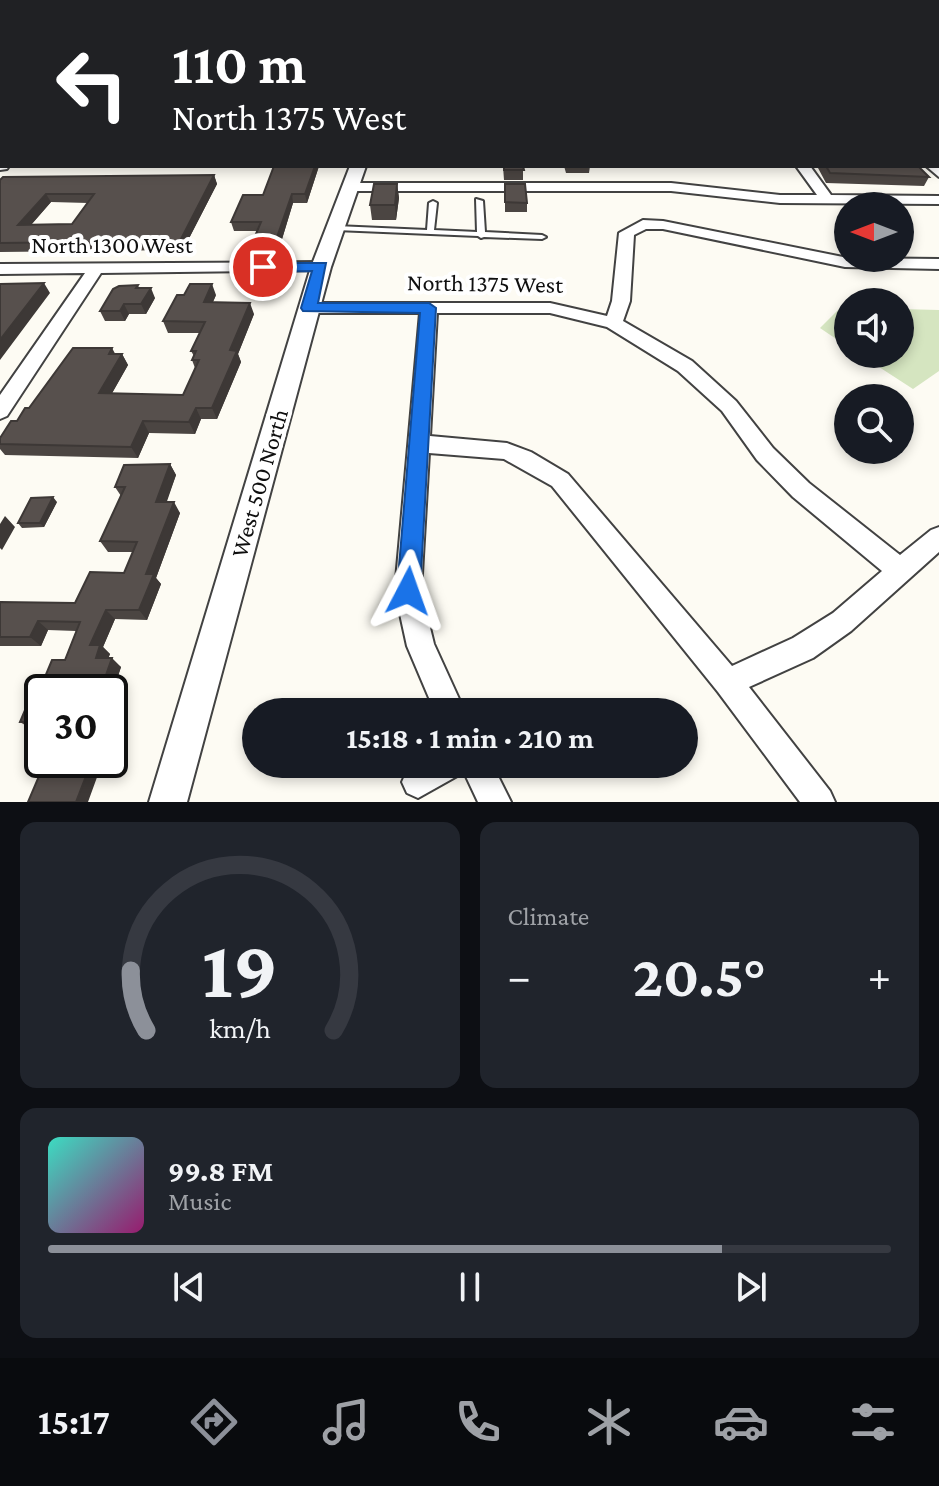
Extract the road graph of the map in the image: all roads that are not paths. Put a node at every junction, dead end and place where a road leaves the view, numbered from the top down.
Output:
1 (804, 168) edge
2 (355, 176) edge
3 (827, 199) junction
4 (939, 200) edge
5 (479, 201) dead end
6 (433, 203) dead end
7 (336, 228) junction
8 (430, 233) junction
9 (481, 236) junction
10 (542, 237) dead end
11 (939, 264) edge
12 (321, 267) junction
13 (0, 269) edge
14 (96, 269) junction
15 (308, 308) junction
16 (429, 308) junction
17 (613, 323) junction
18 (0, 411) edge
19 (417, 444) junction
20 (939, 537) edge
21 (900, 570) junction
22 (728, 682) junction
23 (444, 698) edge
24 (425, 778) edge
25 (482, 778) edge
26 (418, 782) dead end
27 (168, 802) edge
28 (495, 802) edge
29 (819, 802) edge

1 - 3 street
2 - 3 street
2 - 7 street, West 500 North
3 - 4 street
5 - 9 lane
6 - 8 lane
7 - 8 lane
7 - 12 street, West 500 North
8 - 9 lane
9 - 10 lane
11 - 17 street
12 - 14 street, North 1300 West
12 - 15 street, West 500 North
13 - 14 street, North 1300 West
14 - 18 street
15 - 16 street, North 1375 West
15 - 27 street, West 500 North
16 - 17 street, North 1375 West
16 - 19 street
17 - 21 street, North 1375 West
19 - 22 street
19 - 23 street
20 - 21 street
21 - 22 street
22 - 29 street
24 - 26 street
25 - 28 street

